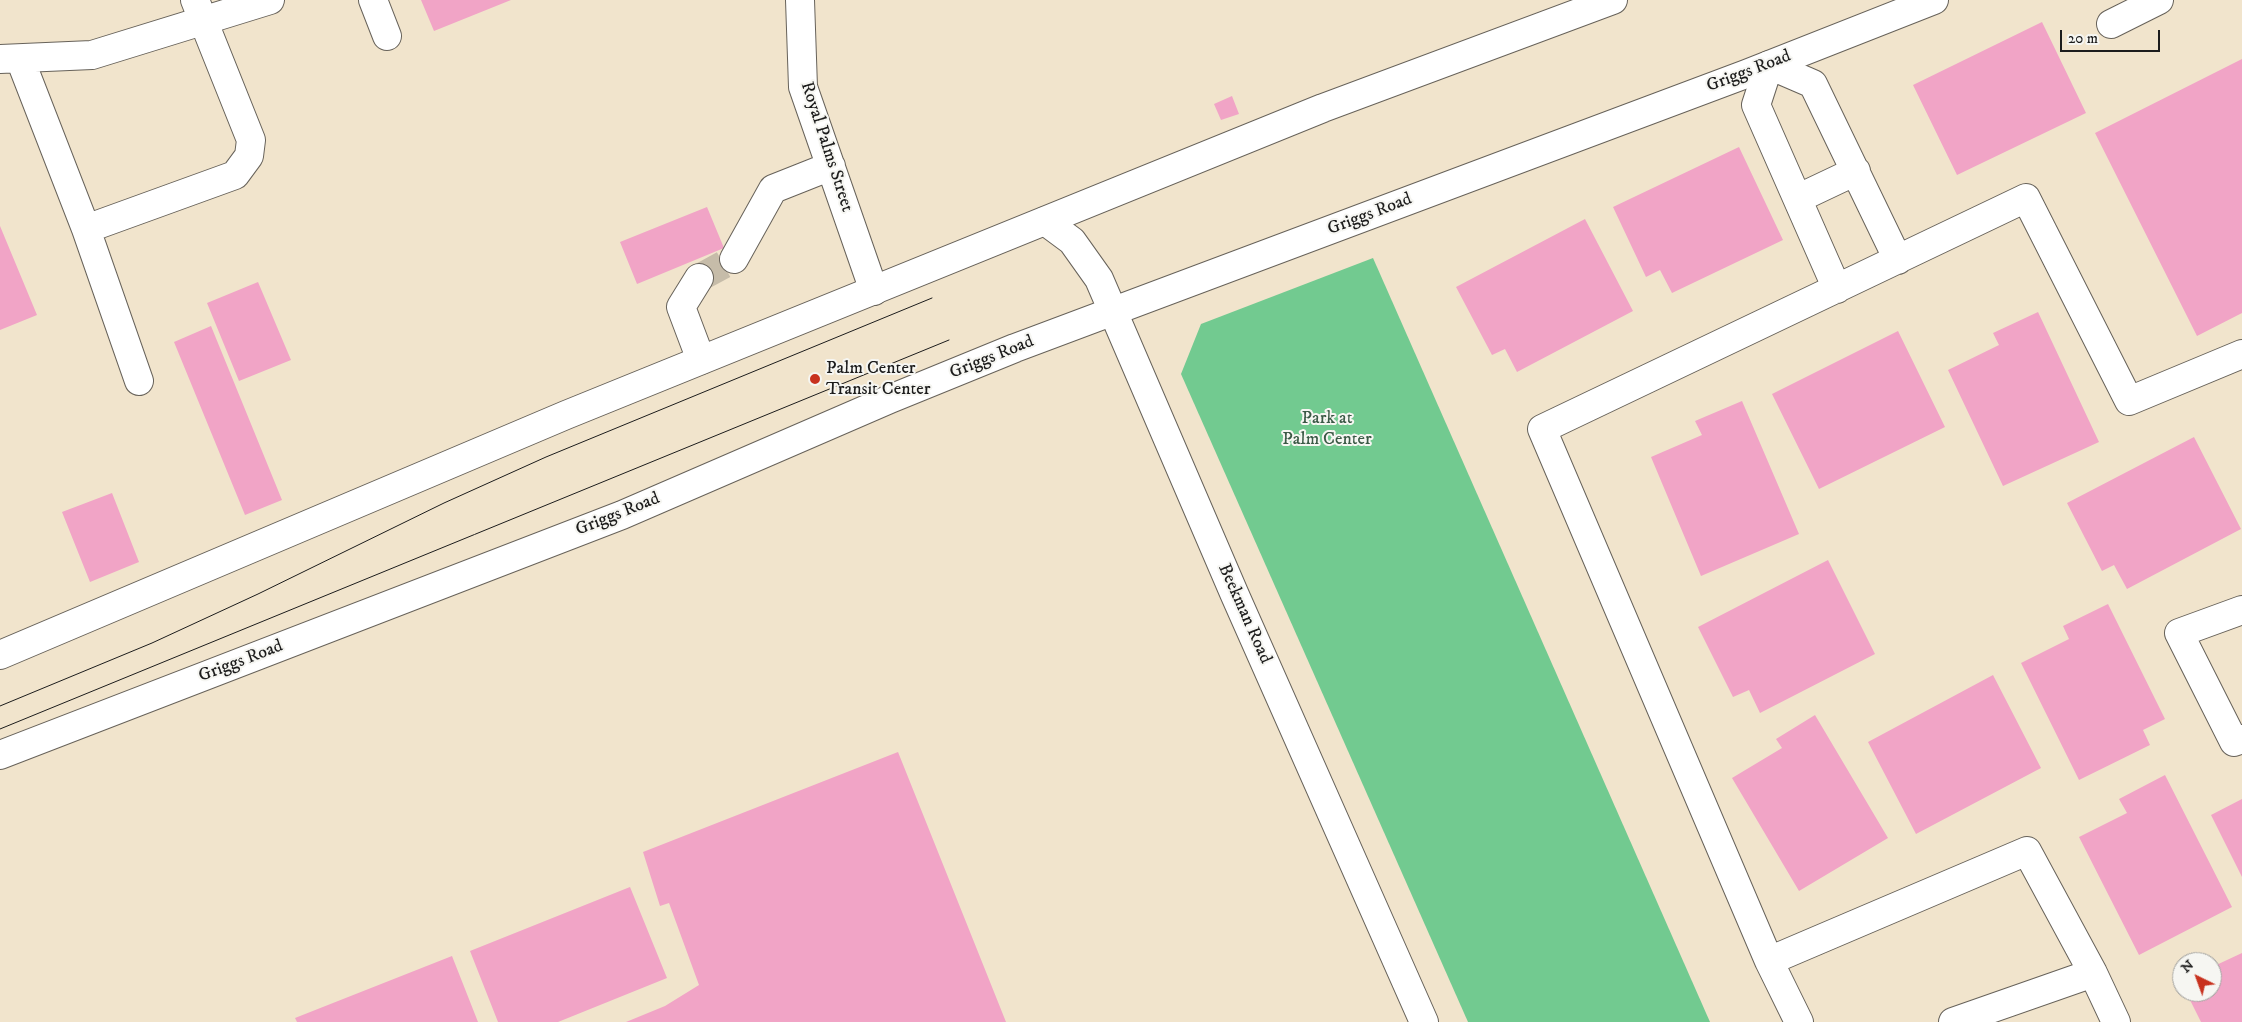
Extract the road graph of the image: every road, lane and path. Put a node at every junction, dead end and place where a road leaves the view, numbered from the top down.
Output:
1 (270, 0) edge
2 (373, 0) edge
3 (800, 0) edge
4 (1613, 0) edge
5 (1934, 0) edge
6 (2159, 0) edge
7 (199, 10) edge
8 (2111, 24) dead end
9 (387, 36) dead end
10 (10, 59) edge
11 (1769, 65) junction
12 (831, 166) junction
13 (1856, 171) junction
14 (1799, 198) junction
15 (1045, 221) junction
16 (86, 229) junction
17 (734, 259) tunnel mouth
18 (1898, 260) junction
19 (699, 278) tunnel mouth
20 (1837, 289) junction
21 (874, 290) junction
22 (1113, 311) junction
23 (2242, 354) edge
24 (701, 360) junction
25 (139, 381) dead end
26 (2242, 610) edge
27 (0, 654) edge
28 (2242, 739) edge
29 (0, 755) edge
30 (1769, 961) junction
31 (2093, 973) junction
32 (1424, 1022) edge
33 (1798, 1022) edge
34 (1953, 1022) edge
35 (2116, 1022) edge

1 - 7 main road
2 - 9 main road
3 - 12 main road, Royal Palms Street
4 - 15 main road
5 - 11 main road, Griggs Road
6 - 8 main road
7 - 10 main road
7 - 16 main road
10 - 16 main road
11 - 13 main road
11 - 14 main road
11 - 22 main road, Griggs Road
12 - 17 main road
12 - 21 main road, Royal Palms Street
13 - 14 main road
13 - 18 main road
14 - 20 main road
15 - 21 main road
15 - 22 main road, Beekman Road
16 - 25 main road
18 - 20 main road
18 - 23 main road
19 - 24 main road
20 - 30 main road
21 - 24 main road
22 - 29 main road, Griggs Road
22 - 32 main road, Beekman Road
24 - 27 main road
26 - 28 main road
30 - 31 main road
30 - 33 main road
31 - 34 main road
31 - 35 main road

